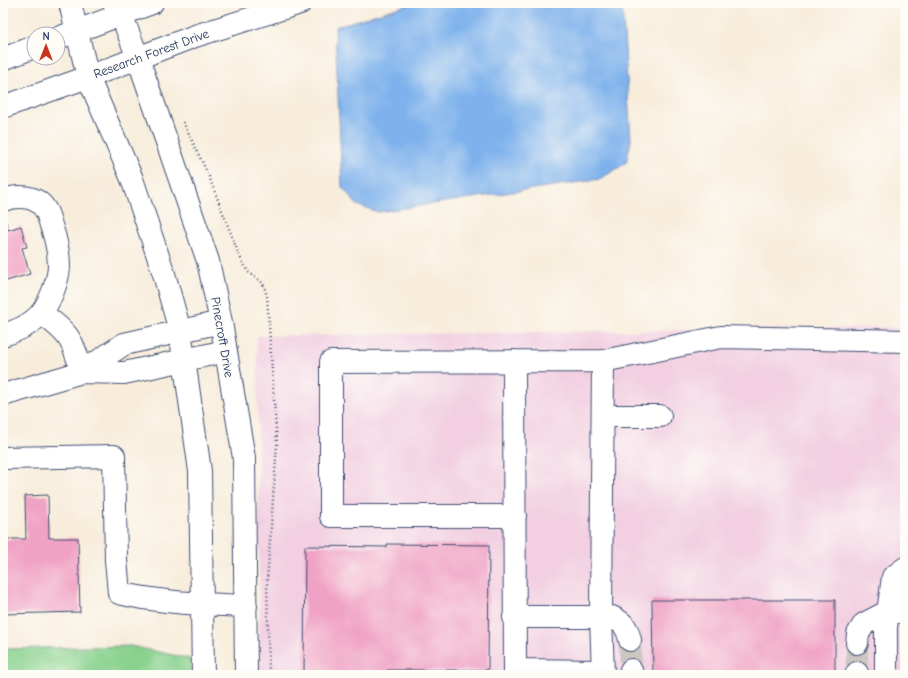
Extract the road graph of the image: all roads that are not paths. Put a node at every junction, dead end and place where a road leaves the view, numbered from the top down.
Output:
1 (70, 3) edge
2 (152, 3) edge
3 (300, 3) edge
4 (118, 8) edge
5 (68, 35) edge
6 (26, 50) edge
7 (138, 58) junction
8 (3, 59) edge
9 (88, 77) junction
10 (3, 107) edge
11 (3, 200) edge
12 (41, 313) junction
13 (221, 322) junction
14 (180, 331) junction
15 (3, 335) edge
16 (905, 341) edge
17 (226, 351) junction
18 (184, 360) junction
19 (514, 361) junction
20 (603, 361) junction
21 (82, 372) junction
22 (3, 395) edge
23 (603, 416) junction
24 (660, 416) dead end
25 (3, 458) edge
26 (516, 516) junction
27 (905, 568) edge
28 (202, 604) junction
29 (246, 606) junction
30 (896, 612) edge
31 (514, 617) junction
32 (601, 617) junction
33 (630, 640) tunnel mouth
34 (857, 643) tunnel mouth
35 (515, 672) edge
36 (602, 673) edge
37 (202, 675) edge
38 (246, 675) edge
39 (886, 675) edge

1 - 5 street
2 - 4 street
3 - 7 street, Research Forest Drive
4 - 5 street
4 - 7 street, Pinecroft Drive
5 - 9 street
6 - 8 street
7 - 9 street, Research Forest Drive
7 - 13 street, Pinecroft Drive
9 - 10 street, Research Forest Drive
9 - 14 street
11 - 12 street
12 - 15 street
12 - 21 street
13 - 14 street
13 - 17 street, Pinecroft Drive
14 - 18 street
14 - 21 street
16 - 20 street
17 - 18 street
17 - 29 street, Pinecroft Drive
18 - 21 street
18 - 28 street
19 - 20 street
19 - 26 street
19 - 26 street
20 - 23 street
21 - 22 street
23 - 24 street
23 - 32 street
25 - 28 street
26 - 31 street
27 - 30 street
28 - 29 street
28 - 37 street
29 - 38 street, Pinecroft Drive
30 - 34 street
30 - 39 street
31 - 32 street
31 - 35 street
32 - 33 street
32 - 36 street
35 - 36 street

